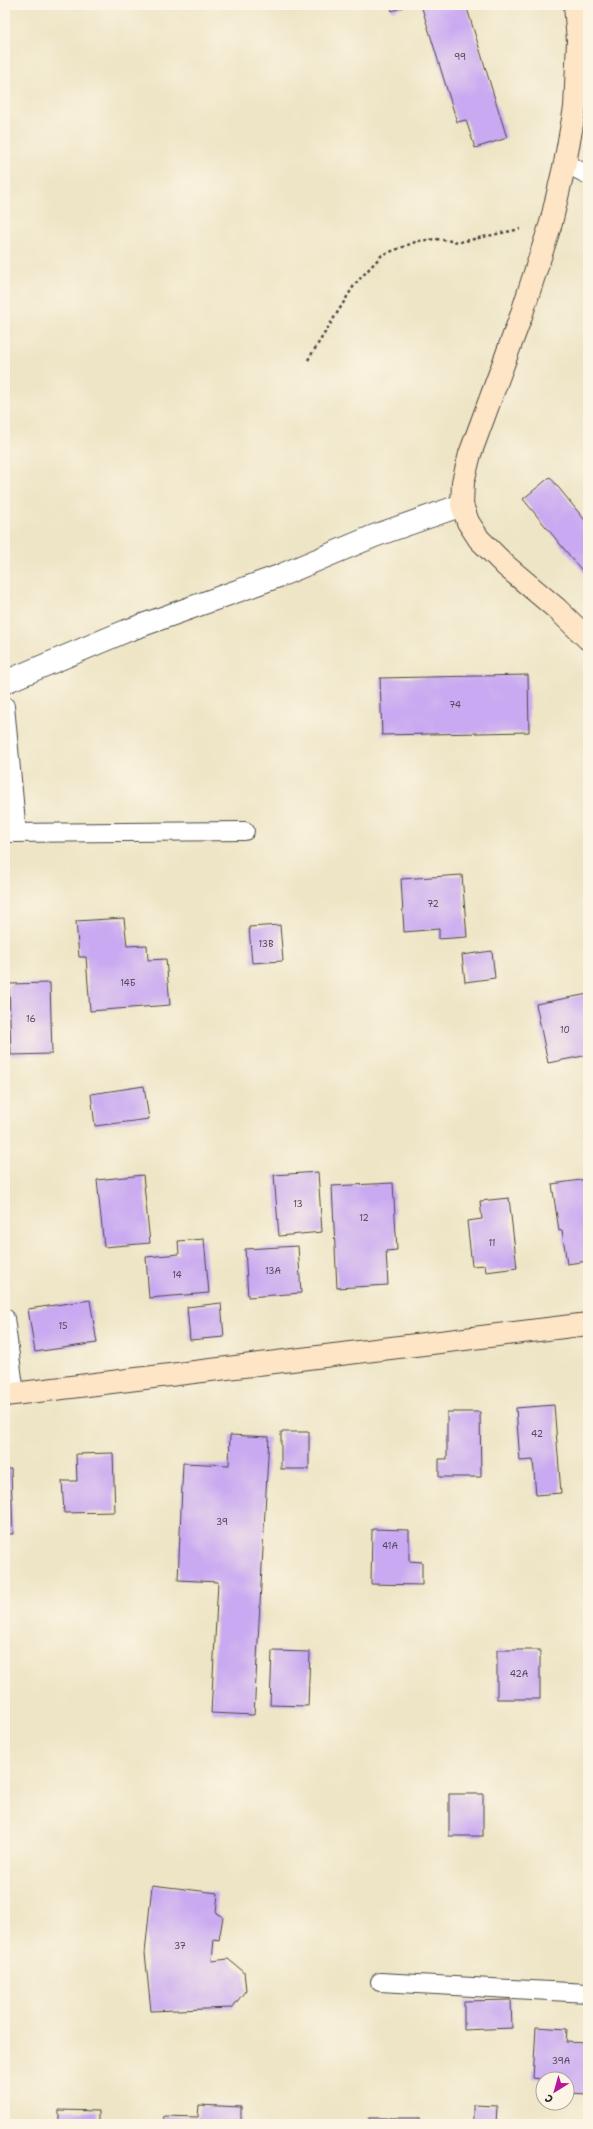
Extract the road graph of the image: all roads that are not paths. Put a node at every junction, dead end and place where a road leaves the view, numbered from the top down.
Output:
1 (575, 5) edge
2 (565, 163) junction
3 (588, 175) edge
4 (462, 505) junction
5 (588, 639) edge
6 (5, 682) edge
7 (5, 706) edge
8 (245, 831) dead end
9 (11, 833) edge
10 (5, 1318) edge
11 (588, 1324) edge
12 (10, 1394) edge
13 (380, 1982) dead end
14 (588, 1993) edge

1 - 2 street
2 - 3 lane
2 - 4 street
4 - 5 street
4 - 6 street
7 - 9 lane
8 - 9 lane
10 - 12 lane
11 - 12 street
13 - 14 lane

